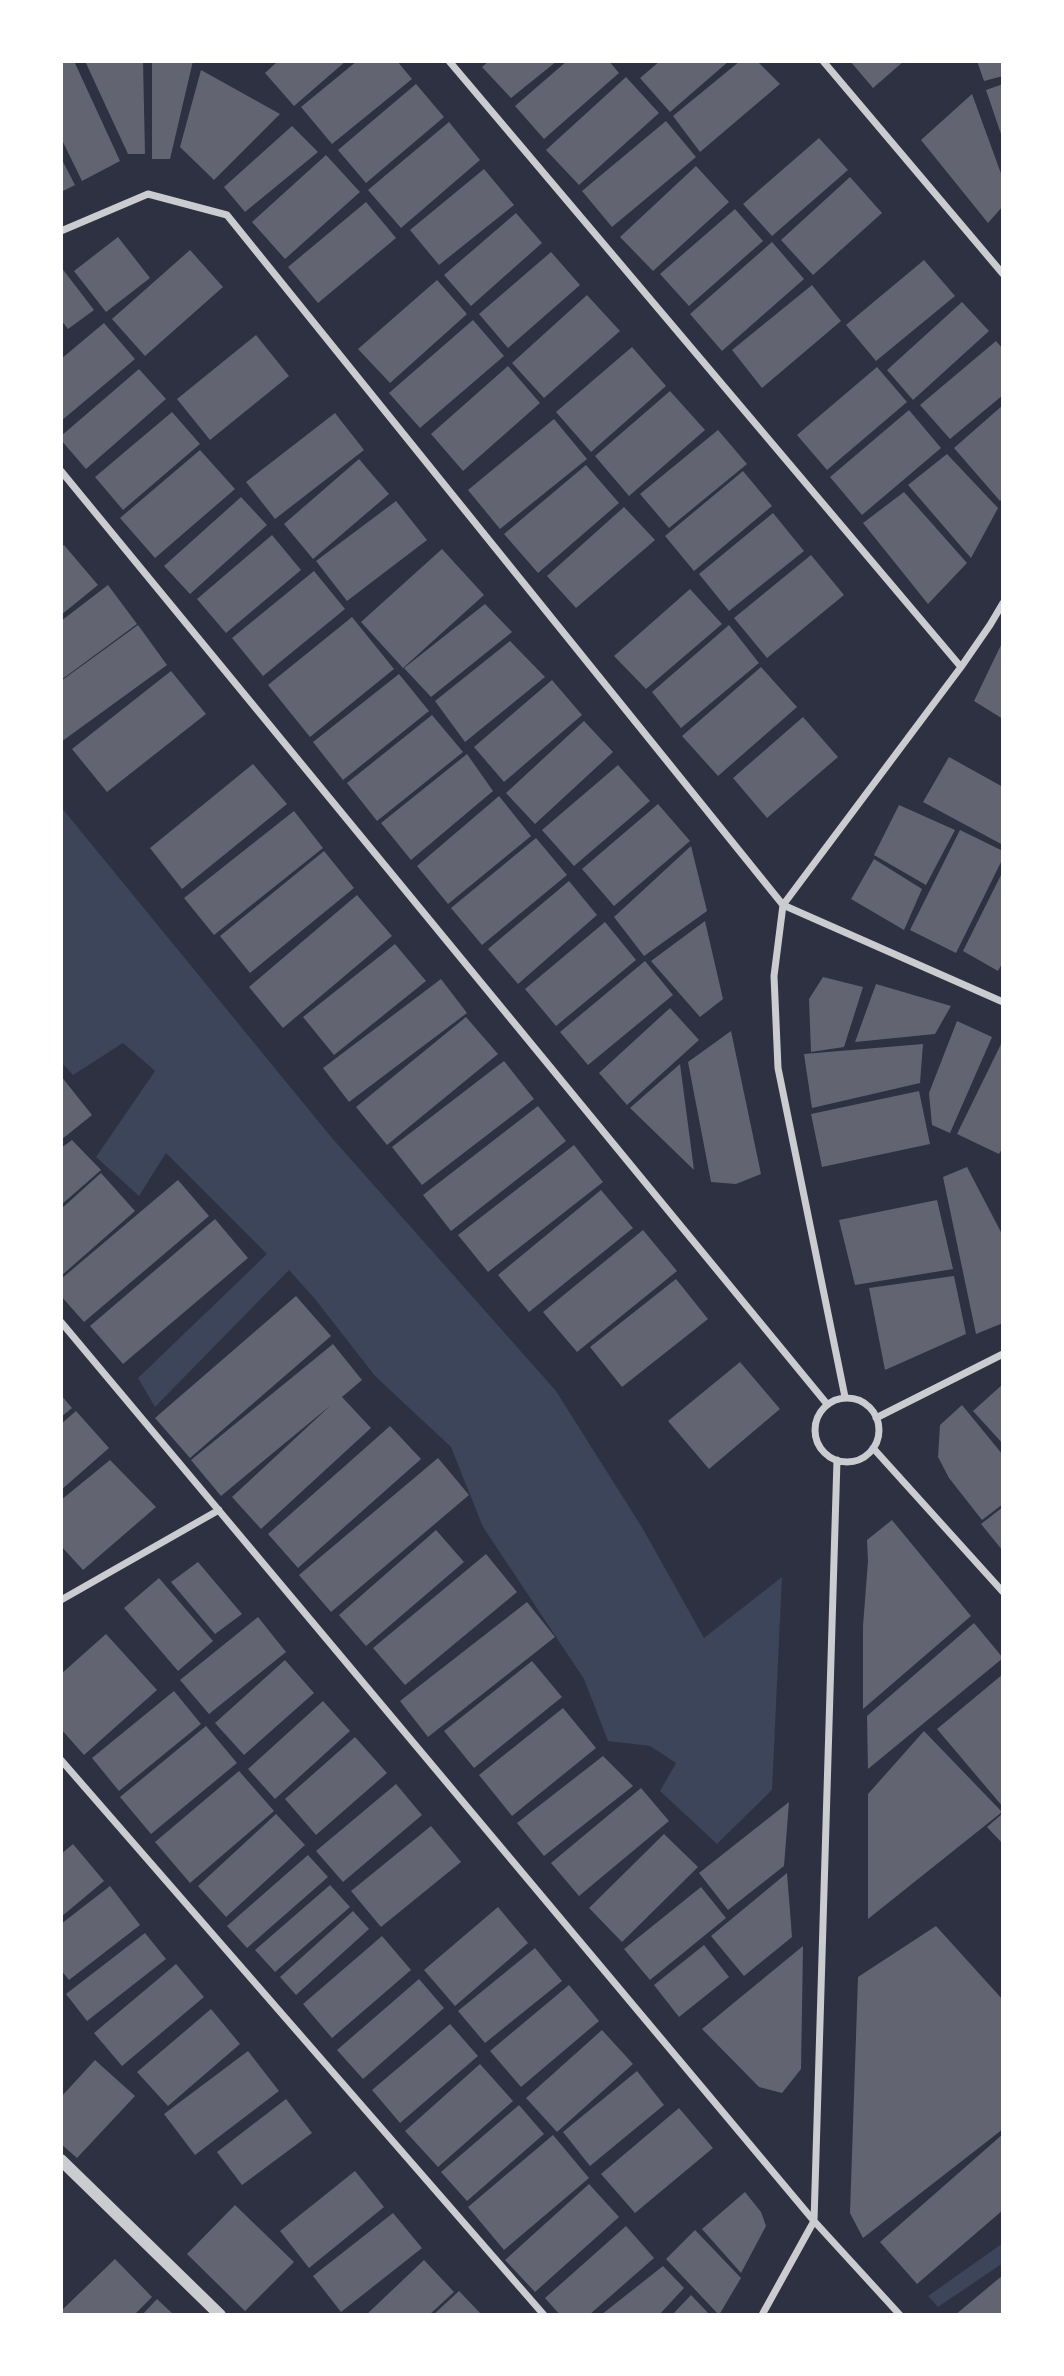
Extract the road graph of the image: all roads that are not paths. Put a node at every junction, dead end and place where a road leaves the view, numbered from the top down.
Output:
1 (449, 61) edge
2 (823, 61) edge
3 (61, 231) edge
4 (1003, 274) edge
5 (61, 471) edge
6 (1003, 603) edge
7 (961, 667) junction
8 (782, 905) junction
9 (1003, 1002) edge
10 (61, 1322) edge
11 (1003, 1354) edge
12 (845, 1397) junction
13 (827, 1404) junction
14 (876, 1418) junction
15 (873, 1448) junction
16 (837, 1460) junction
17 (219, 1510) junction
18 (1003, 1592) edge
19 (61, 1600) edge
20 (61, 1760) edge
21 (61, 2160) edge
22 (814, 2221) junction
23 (220, 2315) edge
24 (544, 2315) edge
25 (762, 2315) edge
26 (900, 2315) edge

1 - 7 street
2 - 4 street
3 - 8 street
5 - 13 street
6 - 7 street
7 - 8 street
8 - 9 street
8 - 12 street
10 - 17 street
11 - 14 street
12 - 13 street
12 - 14 street
13 - 16 street
14 - 15 street
15 - 16 street
15 - 18 street
16 - 22 street
17 - 19 street
17 - 22 street
20 - 24 street
21 - 23 street
22 - 25 street
22 - 26 street

